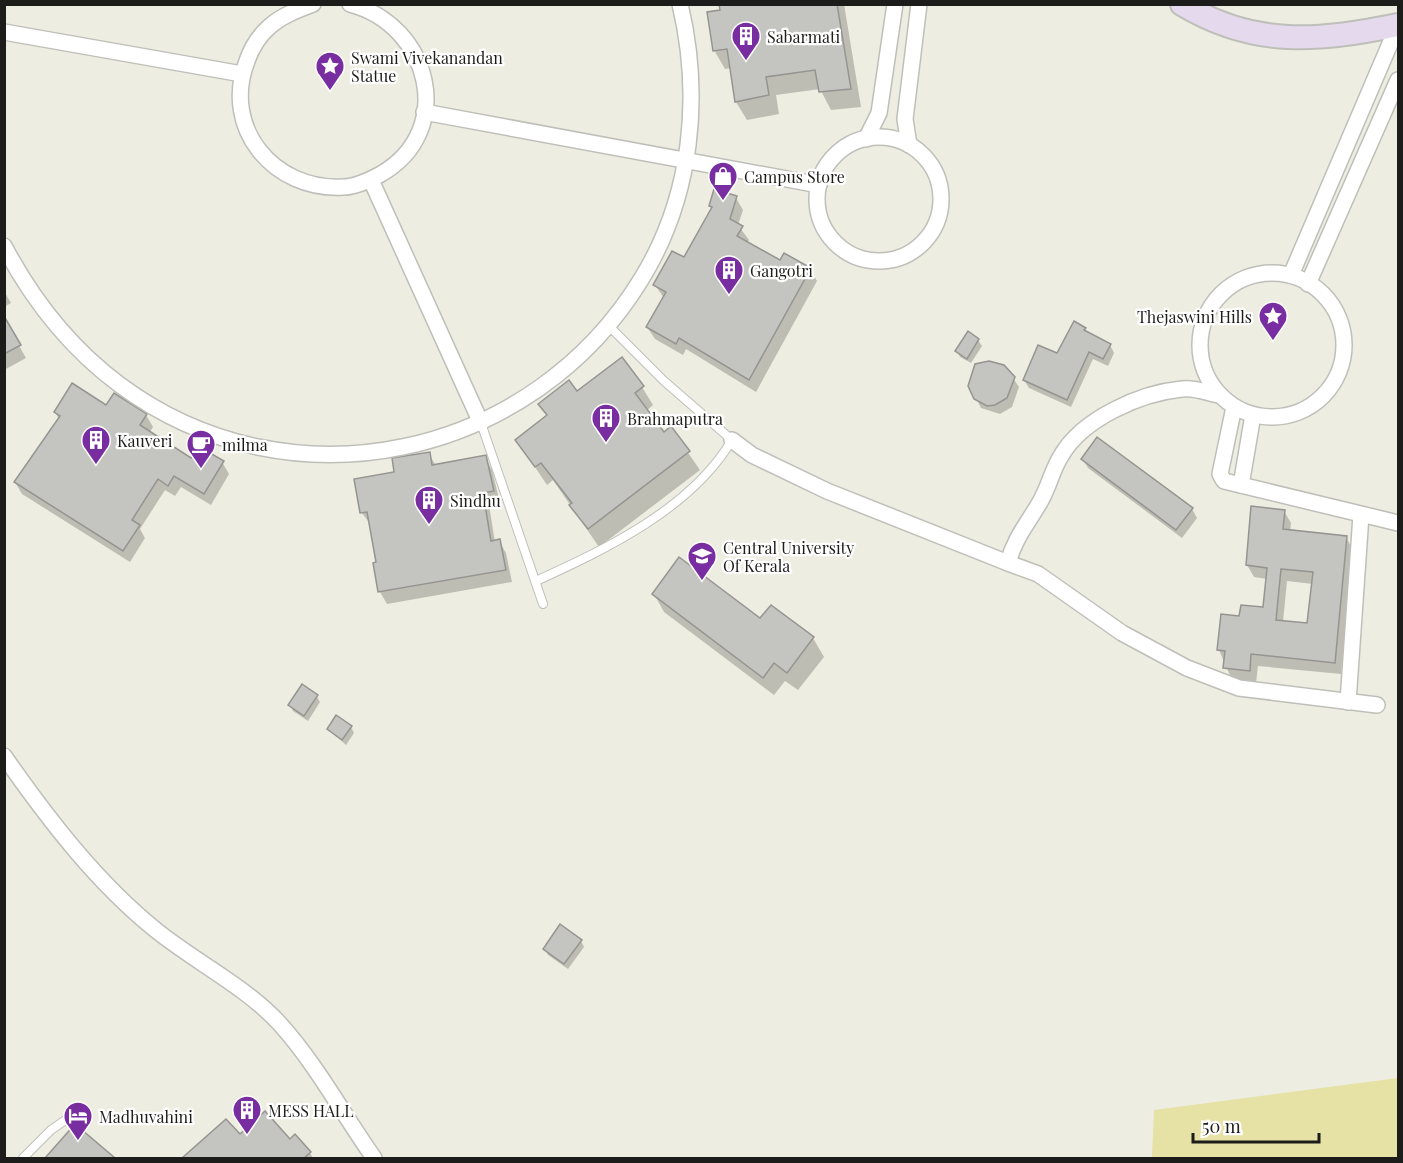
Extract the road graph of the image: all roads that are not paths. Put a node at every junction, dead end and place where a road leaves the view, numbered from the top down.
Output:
1 (313, 4) edge
2 (350, 4) edge
3 (680, 4) edge
4 (895, 4) edge
5 (919, 4) edge
6 (1182, 4) edge
7 (1398, 25) edge
8 (4, 32) edge
9 (242, 74) junction
10 (1398, 80) edge
11 (424, 112) junction
12 (866, 139) junction
13 (909, 145) junction
14 (686, 161) junction
15 (371, 180) junction
16 (819, 185) junction
17 (4, 246) edge
18 (1291, 275) junction
19 (1308, 284) junction
20 (609, 326) junction
21 (1219, 394) junction
22 (1234, 407) junction
23 (1253, 415) junction
24 (481, 423) junction
25 (732, 440) junction
26 (1241, 485) junction
27 (1361, 515) junction
28 (1398, 523) edge
29 (1008, 563) junction
30 (536, 581) junction
31 (543, 604) dead end
32 (1348, 702) junction
33 (1377, 705) dead end
34 (4, 756) edge
35 (74, 1114) dead end
36 (23, 1158) edge
37 (374, 1158) edge

1 - 9 street
2 - 11 street
3 - 14 street
4 - 12 street
5 - 13 street
6 - 7 main road
7 - 18 street
8 - 9 street
9 - 15 street
10 - 19 street
11 - 14 street
11 - 15 street
12 - 13 street
12 - 16 street
13 - 16 street
14 - 16 street
14 - 20 street
15 - 24 street
17 - 24 street
18 - 19 street
18 - 21 street
19 - 23 street
20 - 24 street
20 - 25 lane
21 - 22 street
21 - 29 street
22 - 23 street
22 - 26 street
23 - 26 street
24 - 30 lane
25 - 29 street
25 - 30 lane
26 - 27 street
27 - 28 street
27 - 32 street
29 - 32 street
30 - 31 lane
32 - 33 street
34 - 37 street
35 - 36 lane

